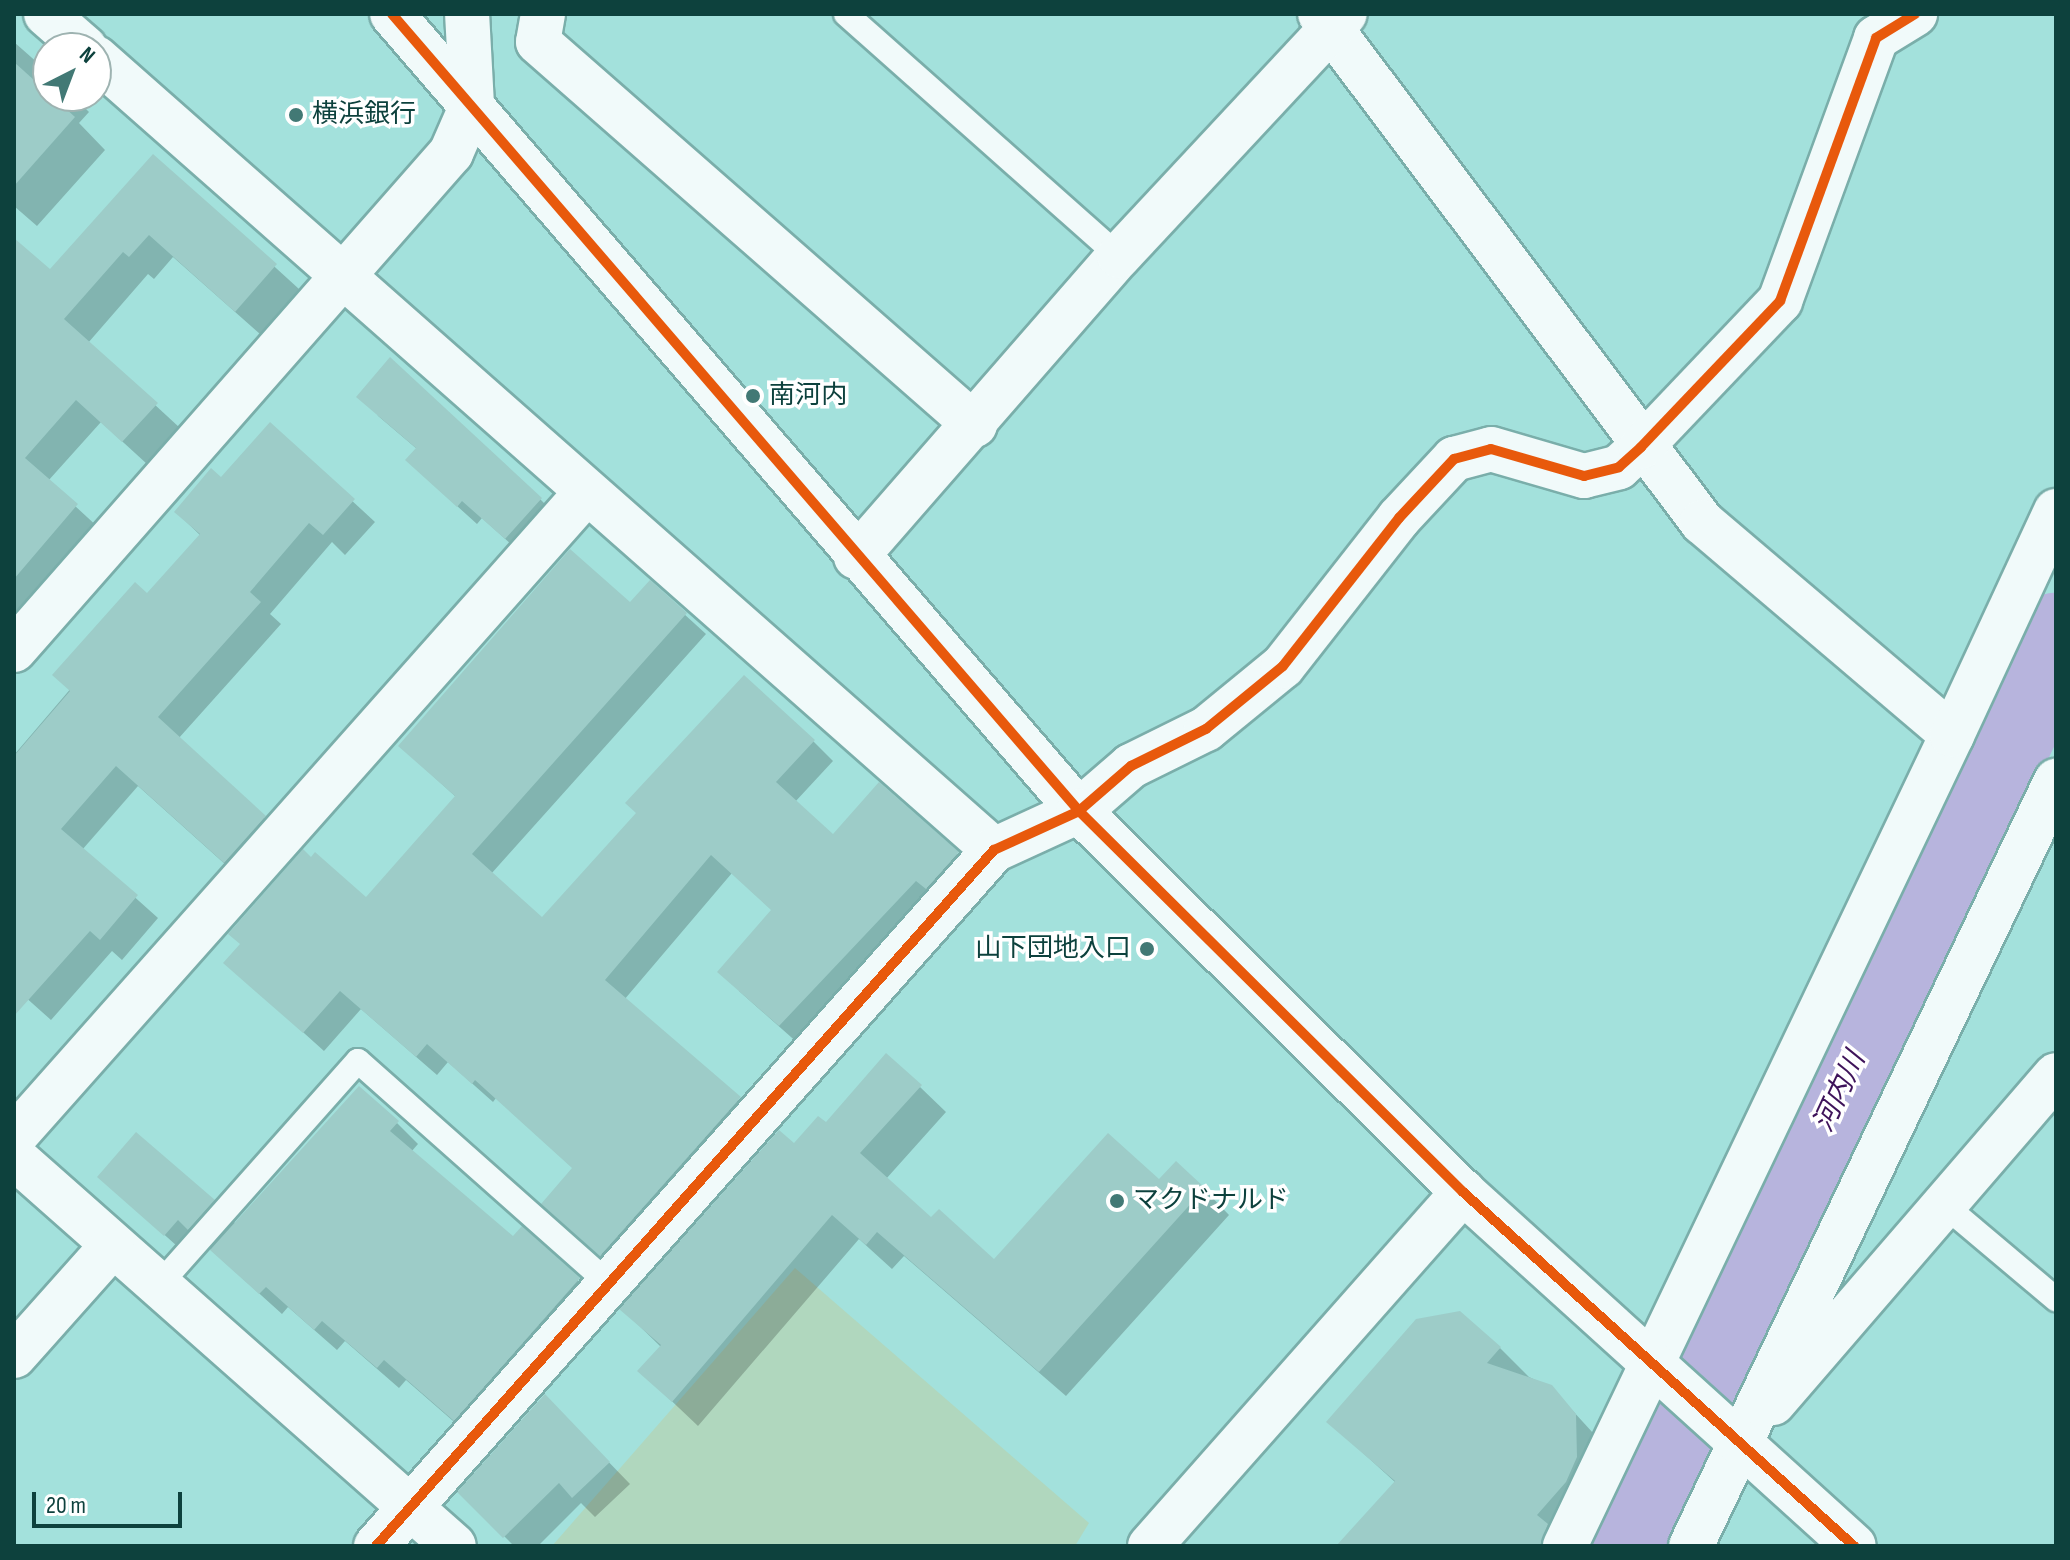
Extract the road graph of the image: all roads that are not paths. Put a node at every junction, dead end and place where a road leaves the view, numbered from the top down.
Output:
1 (46, 14) edge
2 (392, 14) edge
3 (467, 14) edge
4 (543, 14) edge
5 (846, 14) edge
6 (1915, 14) edge
7 (1333, 18) edge
8 (67, 32) edge
9 (112, 72) edge
10 (472, 105) junction
11 (1119, 256) junction
12 (343, 274) junction
13 (975, 425) junction
14 (1641, 447) junction
15 (586, 493) junction
16 (2056, 511) edge
17 (856, 557) junction
18 (14, 650) edge
19 (1952, 735) junction
20 (2056, 781) edge
21 (1079, 811) junction
22 (994, 850) junction
23 (2056, 1075) edge
24 (14, 1137) edge
25 (14, 1157) edge
26 (1463, 1192) junction
27 (1943, 1204) junction
28 (112, 1246) junction
29 (609, 1284) junction
30 (158, 1286) junction
31 (2056, 1299) edge
32 (14, 1356) edge
33 (1652, 1366) junction
34 (1733, 1440) junction
35 (411, 1508) junction
36 (376, 1546) edge
37 (454, 1546) edge
38 (1150, 1546) edge
39 (1565, 1546) edge
40 (1691, 1546) edge
41 (1854, 1546) edge

1 - 8 street
2 - 10 street
3 - 10 street
4 - 13 street
5 - 11 lane
6 - 14 street
7 - 11 street
7 - 14 street
9 - 12 street
10 - 12 street
10 - 17 street
11 - 13 street
12 - 15 street
12 - 18 street
13 - 17 street
14 - 19 street
14 - 21 street
15 - 22 street
15 - 24 street
16 - 19 street
17 - 21 street
19 - 33 street
20 - 34 street
21 - 22 street
21 - 26 street
22 - 29 street
23 - 27 street
25 - 28 street
26 - 33 street
26 - 38 street
27 - 31 lane
27 - 34 street
28 - 30 street
28 - 32 street
29 - 30 lane
29 - 35 street
30 - 35 street
33 - 34 street
33 - 39 street
34 - 40 street
34 - 41 street
35 - 36 street
35 - 37 street

